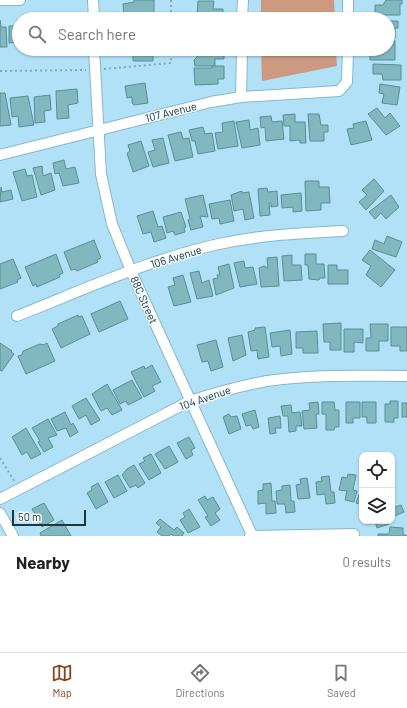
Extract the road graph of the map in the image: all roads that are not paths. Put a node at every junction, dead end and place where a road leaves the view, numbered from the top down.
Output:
1 (0, 0) edge
2 (20, 0) edge
3 (93, 0) edge
4 (243, 0) edge
5 (348, 0) edge
6 (94, 12) edge
7 (242, 12) edge
8 (348, 12) edge
9 (94, 56) edge
10 (242, 56) edge
11 (348, 56) edge
12 (241, 97) junction
13 (98, 131) junction
14 (0, 155) edge
15 (343, 231) dead end
16 (130, 271) junction
17 (17, 316) dead end
18 (407, 376) edge
19 (190, 401) junction
20 (0, 499) edge
21 (0, 513) edge
22 (354, 534) dead end
23 (251, 535) edge
24 (13, 536) edge

1 - 2 street
3 - 6 street
4 - 7 street
5 - 8 street
9 - 13 street, 88C Street
10 - 12 street
11 - 12 street, 107 Avenue
12 - 13 street, 107 Avenue
13 - 14 street, 107 Avenue
13 - 16 street, 88C Street
15 - 16 street, 106 Avenue
16 - 17 street, 106 Avenue
16 - 19 street, 88C Street
18 - 19 street, 104 Avenue
19 - 20 street, 104 Avenue
19 - 23 street, 88C Street
21 - 24 street
22 - 23 street

